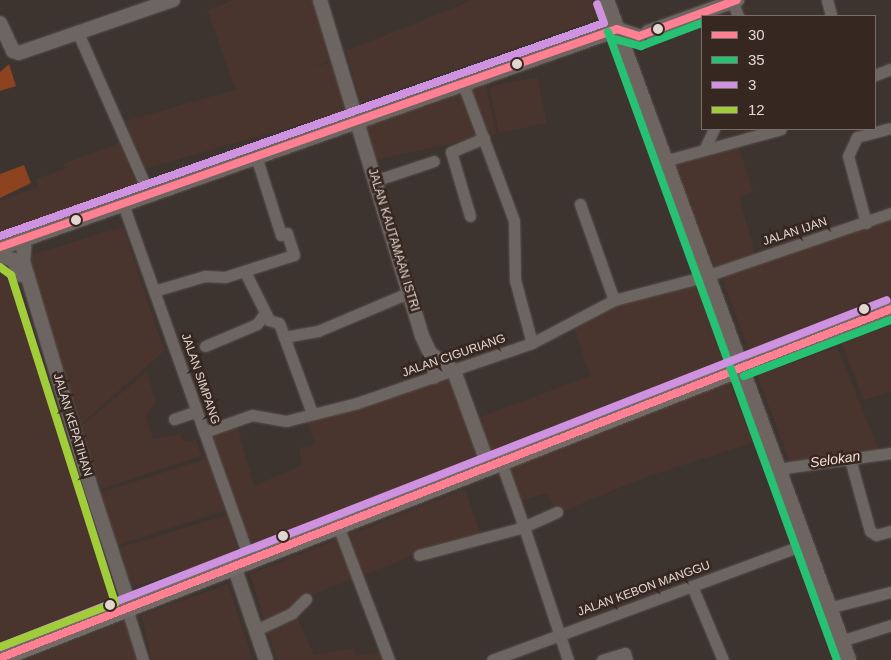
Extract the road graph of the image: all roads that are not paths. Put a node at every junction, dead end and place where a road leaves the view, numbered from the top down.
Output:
1 (173, 0) edge
2 (320, 0) edge
3 (606, 0) edge
4 (826, 0) edge
5 (734, 1) edge
6 (149, 4) edge
7 (738, 15) edge
8 (831, 15) edge
9 (0, 22) edge
10 (616, 29) junction
11 (78, 34) junction
12 (891, 69) edge
13 (876, 76) edge
14 (462, 81) junction
15 (359, 119) junction
16 (891, 128) edge
17 (714, 130) edge
18 (777, 130) edge
19 (861, 132) edge
20 (484, 138) junction
21 (706, 148) junction
22 (256, 156) junction
23 (434, 161) dead end
24 (664, 161) junction
25 (374, 182) junction
26 (149, 194) junction
27 (122, 204) junction
28 (580, 204) dead end
29 (891, 213) edge
30 (470, 216) dead end
31 (866, 223) junction
32 (25, 238) junction
33 (0, 247) edge
34 (0, 255) edge
35 (245, 272) junction
36 (706, 276) junction
37 (154, 291) junction
38 (408, 293) junction
39 (614, 300) junction
40 (891, 309) edge
41 (265, 313) junction
42 (284, 337) junction
43 (532, 343) junction
44 (205, 346) dead end
45 (430, 353) junction
46 (740, 367) junction
47 (454, 371) junction
48 (434, 378) junction
49 (197, 411) junction
50 (312, 413) junction
51 (174, 419) dead end
52 (204, 432) junction
53 (891, 453) edge
54 (849, 460) junction
55 (495, 465) junction
56 (778, 469) junction
57 (557, 512) dead end
58 (338, 526) junction
59 (524, 527) junction
60 (891, 531) edge
61 (805, 544) junction
62 (419, 555) dead end
63 (243, 566) junction
64 (692, 586) junction
65 (891, 592) edge
66 (306, 599) dead end
67 (133, 607) junction
68 (828, 608) junction
69 (891, 625) edge
70 (256, 630) junction
71 (560, 634) junction
72 (843, 641) junction
73 (0, 658) edge
74 (143, 660) edge
75 (266, 660) edge
76 (389, 660) edge
77 (492, 660) edge
78 (568, 660) edge
79 (602, 660) edge
80 (627, 660) edge
81 (724, 660) edge
82 (848, 660) edge

1 - 6 street
2 - 15 street, JALAN KAUTAMAAN ISTRI
3 - 10 main road
4 - 8 street
5 - 7 street
5 - 10 street
6 - 11 street
9 - 11 street
10 - 14 main road
10 - 24 main road
11 - 26 street
12 - 13 street
14 - 15 main road
14 - 20 street
15 - 22 main road
15 - 25 street, JALAN KAUTAMAAN ISTRI
16 - 19 street
17 - 21 street
18 - 21 street
19 - 31 street
20 - 30 street
20 - 43 street
21 - 24 street
22 - 26 main road
22 - 35 street
23 - 25 street
24 - 36 main road
25 - 38 street, JALAN KAUTAMAAN ISTRI
26 - 27 main road
27 - 32 main road
27 - 37 street, JALAN SIMPANG
28 - 39 street
29 - 31 street, JALAN IJAN
31 - 36 street, JALAN IJAN
32 - 33 main road
32 - 67 street, JALAN KEPATIHAN
34 - 67 street, JALAN KEPATIHAN
35 - 37 street
35 - 41 street
36 - 39 street, JALAN CIGURIANG
36 - 46 main road
37 - 49 street, JALAN SIMPANG
38 - 42 street
38 - 45 street, JALAN KAUTAMAAN ISTRI
39 - 43 street, JALAN CIGURIANG
40 - 46 main road
41 - 42 street
41 - 44 street
42 - 50 street
43 - 47 street, JALAN CIGURIANG
45 - 47 street
45 - 48 street
46 - 55 main road
46 - 56 main road
47 - 48 street, JALAN CIGURIANG
47 - 55 street
48 - 50 street, JALAN CIGURIANG
49 - 51 street
49 - 52 street, JALAN SIMPANG
50 - 52 street, JALAN CIGURIANG
52 - 63 street, JALAN SIMPANG
53 - 54 street
54 - 56 street
54 - 60 street
55 - 58 main road
55 - 59 street
56 - 61 main road
57 - 59 street
58 - 63 main road
58 - 76 street
59 - 62 street
59 - 71 street
61 - 64 street, JALAN KEBON MANGGU
61 - 68 main road
63 - 67 main road
63 - 70 street
64 - 71 street, JALAN KEBON MANGGU
64 - 81 street
65 - 68 street
66 - 70 street
67 - 73 main road
67 - 74 street
68 - 72 main road
69 - 72 street
70 - 75 street
71 - 77 street, JALAN KEBON MANGGU
71 - 78 street
72 - 82 main road
79 - 80 street

